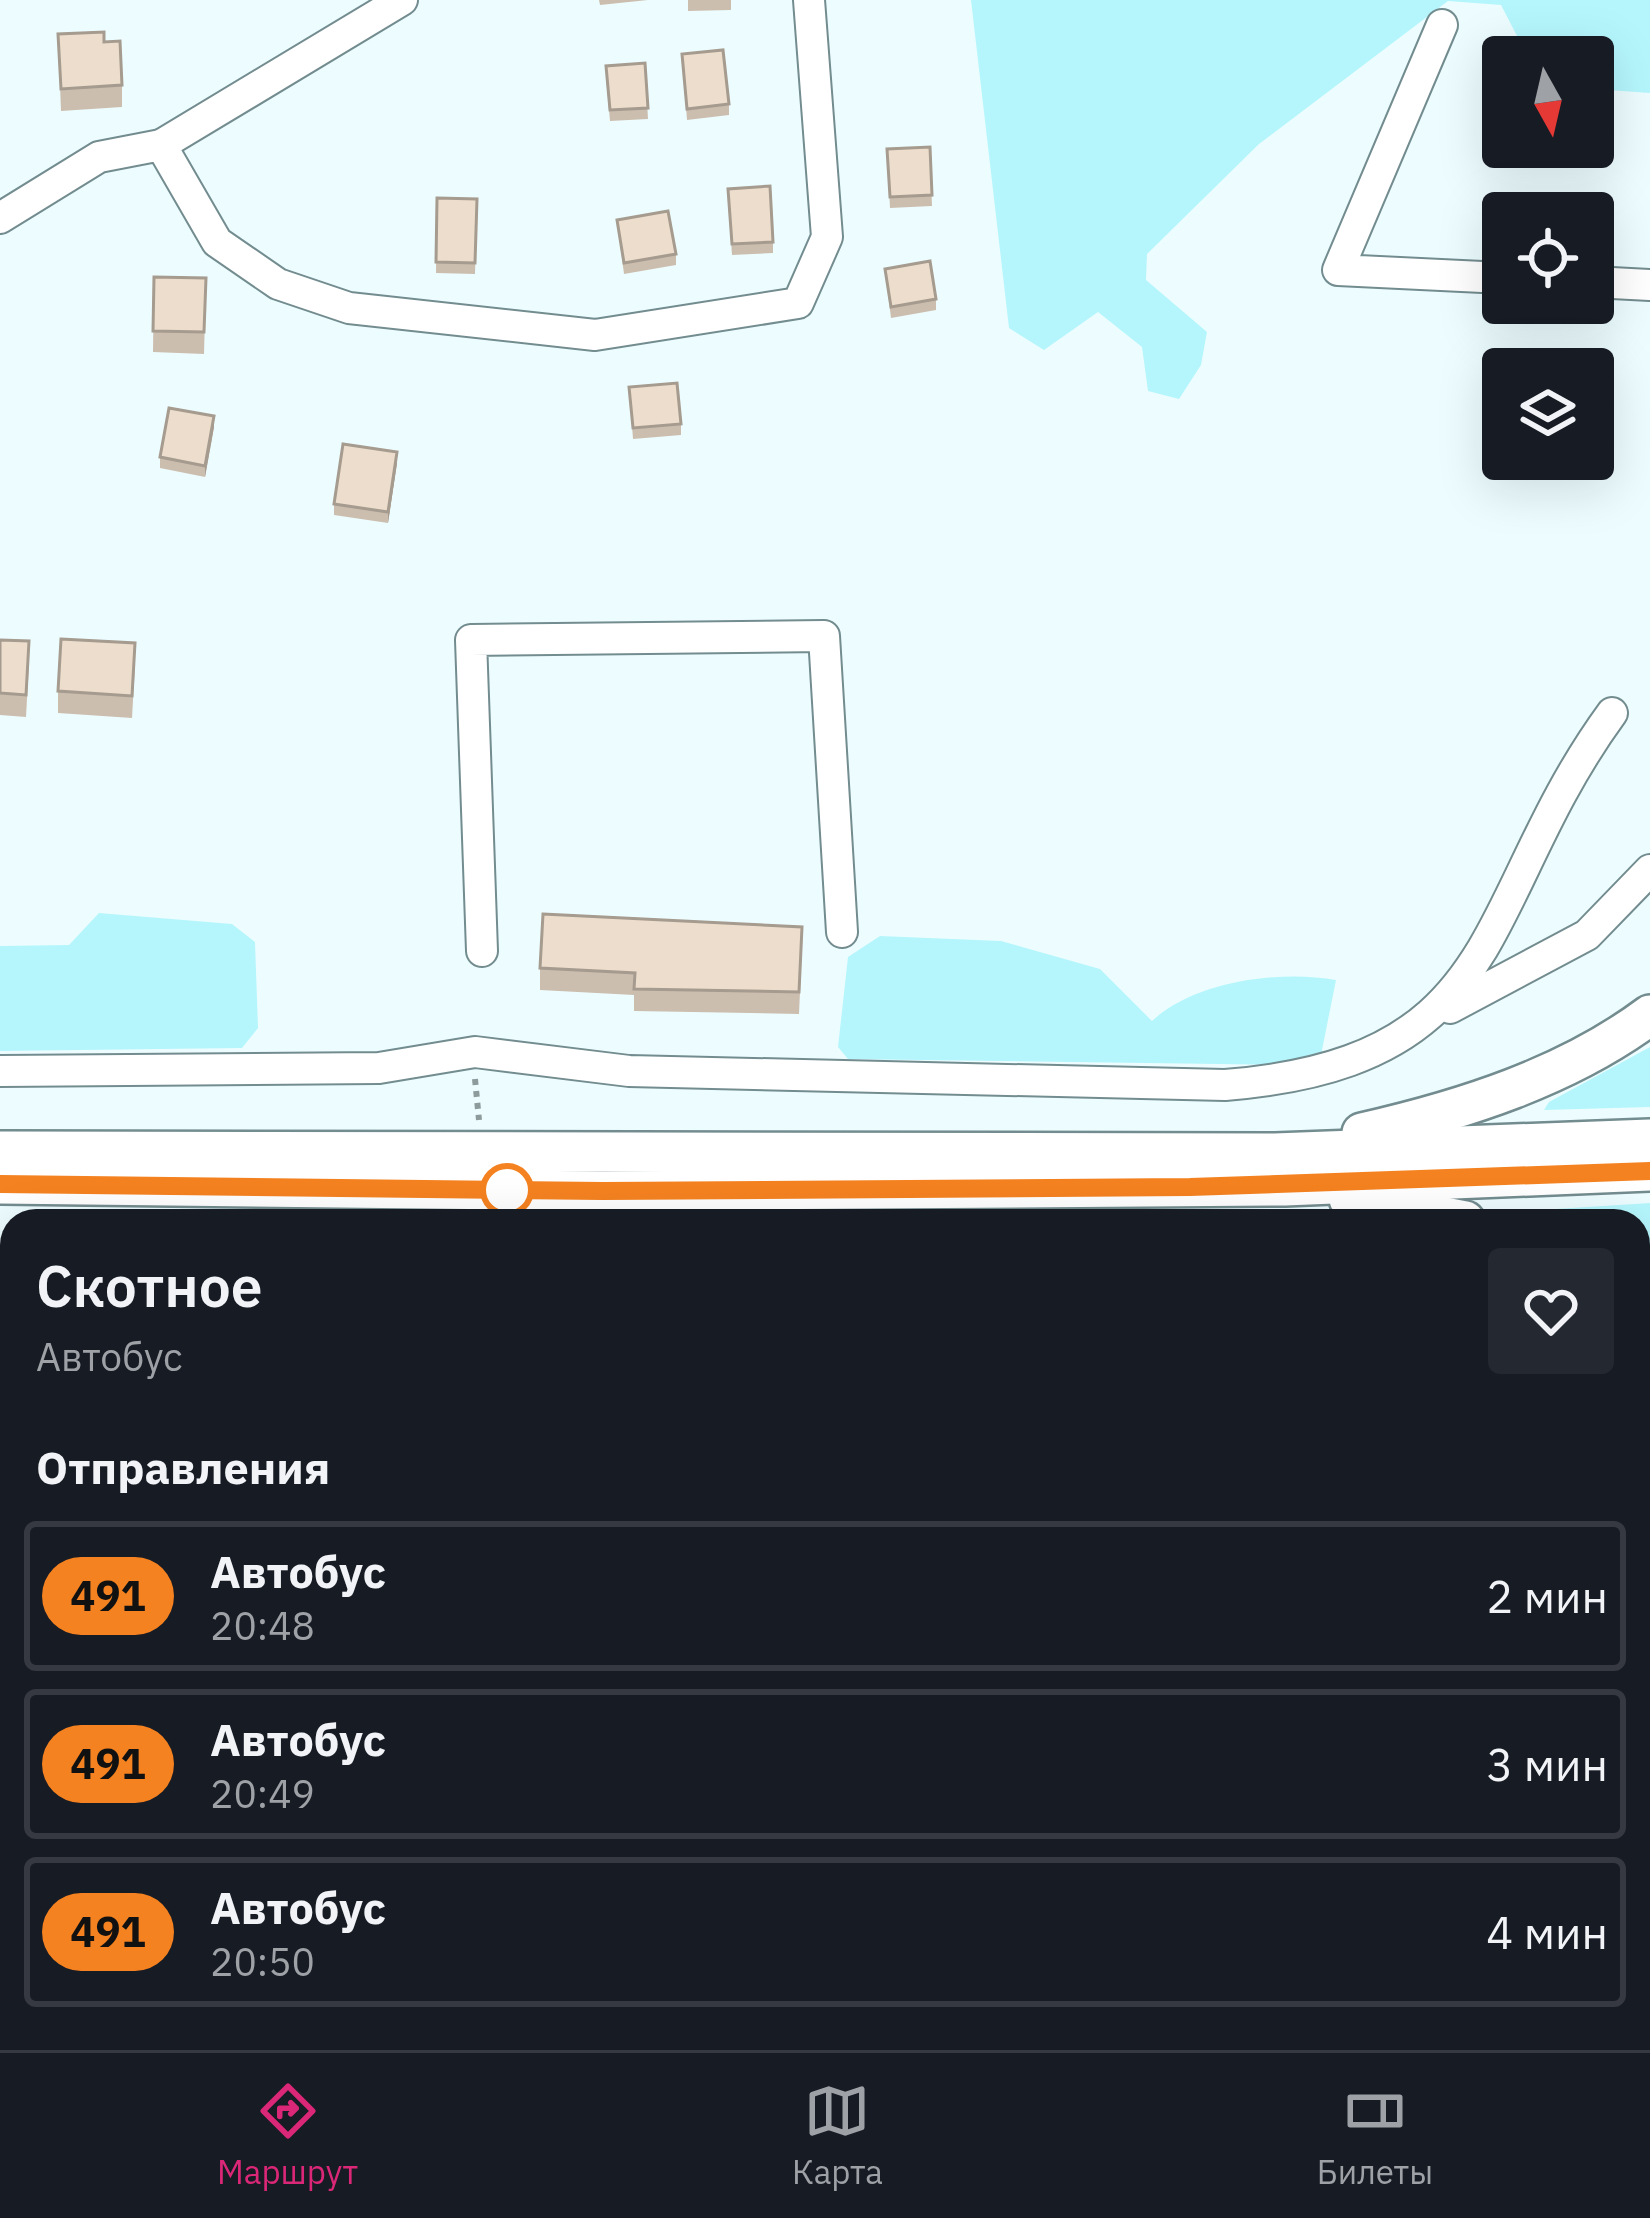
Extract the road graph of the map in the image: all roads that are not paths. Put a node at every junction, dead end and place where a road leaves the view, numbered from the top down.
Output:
1 (402, 0) edge
2 (809, 0) edge
3 (1442, 25) dead end
4 (161, 145) junction
5 (0, 218) edge
6 (1482, 277) edge
7 (1614, 283) edge
8 (1650, 285) edge
9 (1612, 713) dead end
10 (1650, 870) edge
11 (842, 932) dead end
12 (482, 951) dead end
13 (1650, 1015) edge
14 (1426, 1020) junction
15 (0, 1071) edge
16 (1650, 1139) edge
17 (0, 1150) edge
18 (1280, 1170) junction
19 (1650, 1171) edge
20 (0, 1184) edge
21 (1421, 1209) edge

1 - 4 street
2 - 4 street
3 - 6 street
4 - 5 street
7 - 8 street
9 - 14 street
10 - 14 street
11 - 12 street
13 - 18 main road
14 - 15 street
16 - 18 main road
17 - 18 main road
18 - 19 main road
18 - 20 main road
18 - 21 main road

